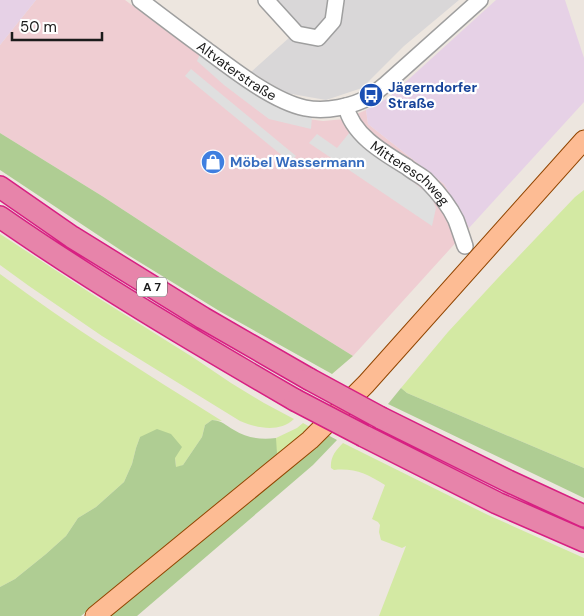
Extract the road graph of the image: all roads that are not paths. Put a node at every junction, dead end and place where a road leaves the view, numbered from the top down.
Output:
1 (140, 0) edge
2 (266, 0) edge
3 (336, 0) edge
4 (480, 0) edge
5 (346, 106) junction
6 (584, 140) edge
7 (0, 187) edge
8 (0, 218) edge
9 (465, 246) dead end
10 (584, 516) edge
11 (584, 542) edge
12 (95, 616) edge

1 - 5 street, Altvaterstraße
2 - 3 street
4 - 5 street
5 - 9 street, Mittereschweg
6 - 12 main road
7 - 10 highway, A 7, bridge
8 - 11 highway, A 7, bridge

